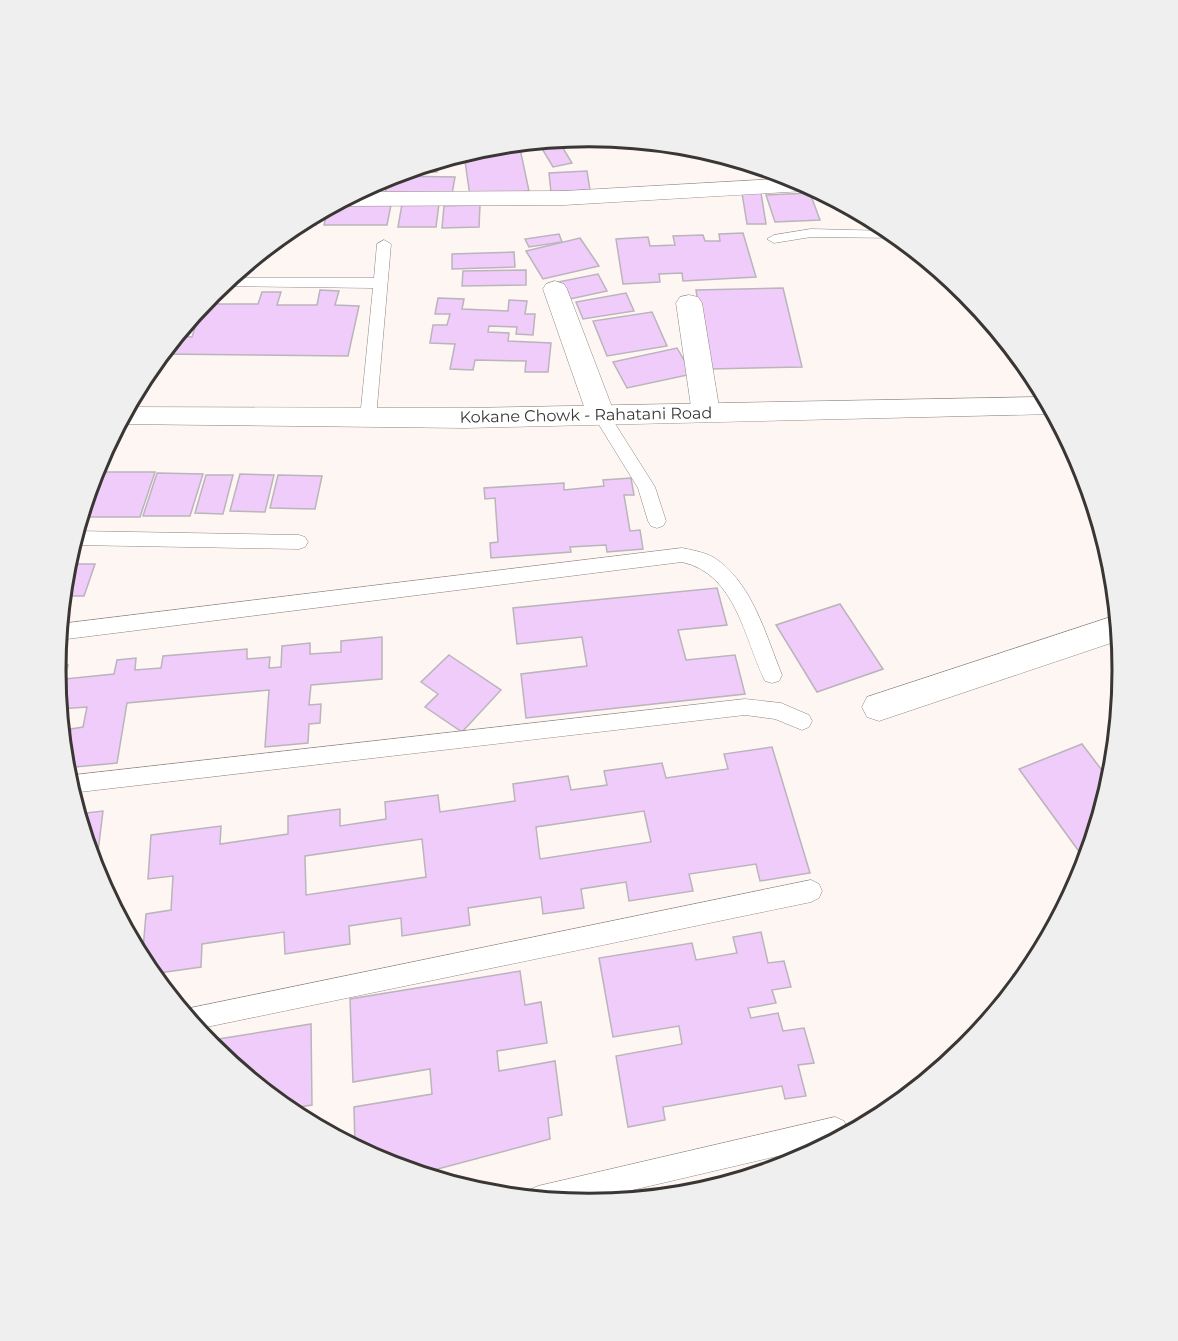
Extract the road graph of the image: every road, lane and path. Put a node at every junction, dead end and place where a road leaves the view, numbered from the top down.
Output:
1 (784, 185) edge
2 (363, 199) edge
3 (878, 235) edge
4 (774, 239) dead end
5 (384, 244) dead end
6 (238, 283) edge
7 (381, 283) junction
8 (555, 289) dead end
9 (689, 303) dead end
10 (1040, 406) edge
11 (706, 413) junction
12 (601, 415) junction
13 (132, 416) edge
14 (368, 418) junction
15 (657, 521) dead end
16 (83, 538) edge
17 (298, 542) dead end
18 (1111, 630) edge
19 (67, 631) edge
20 (772, 675) dead end
21 (879, 707) dead end
22 (802, 721) dead end
23 (78, 783) edge
24 (811, 891) dead end
25 (198, 1017) edge
26 (835, 1130) dead end
27 (565, 1193) edge

1 - 2 street
3 - 4 lane
5 - 7 lane
6 - 7 lane
7 - 14 lane
8 - 12 street
9 - 11 street
10 - 11 street, Kokane Chowk - Rahatani Road
11 - 12 street, Kokane Chowk - Rahatani Road
12 - 14 street, Kokane Chowk - Rahatani Road
12 - 15 lane
13 - 14 street, Kokane Chowk - Rahatani Road
16 - 17 lane
18 - 21 street
19 - 20 lane
22 - 23 lane
24 - 25 lane
26 - 27 lane

